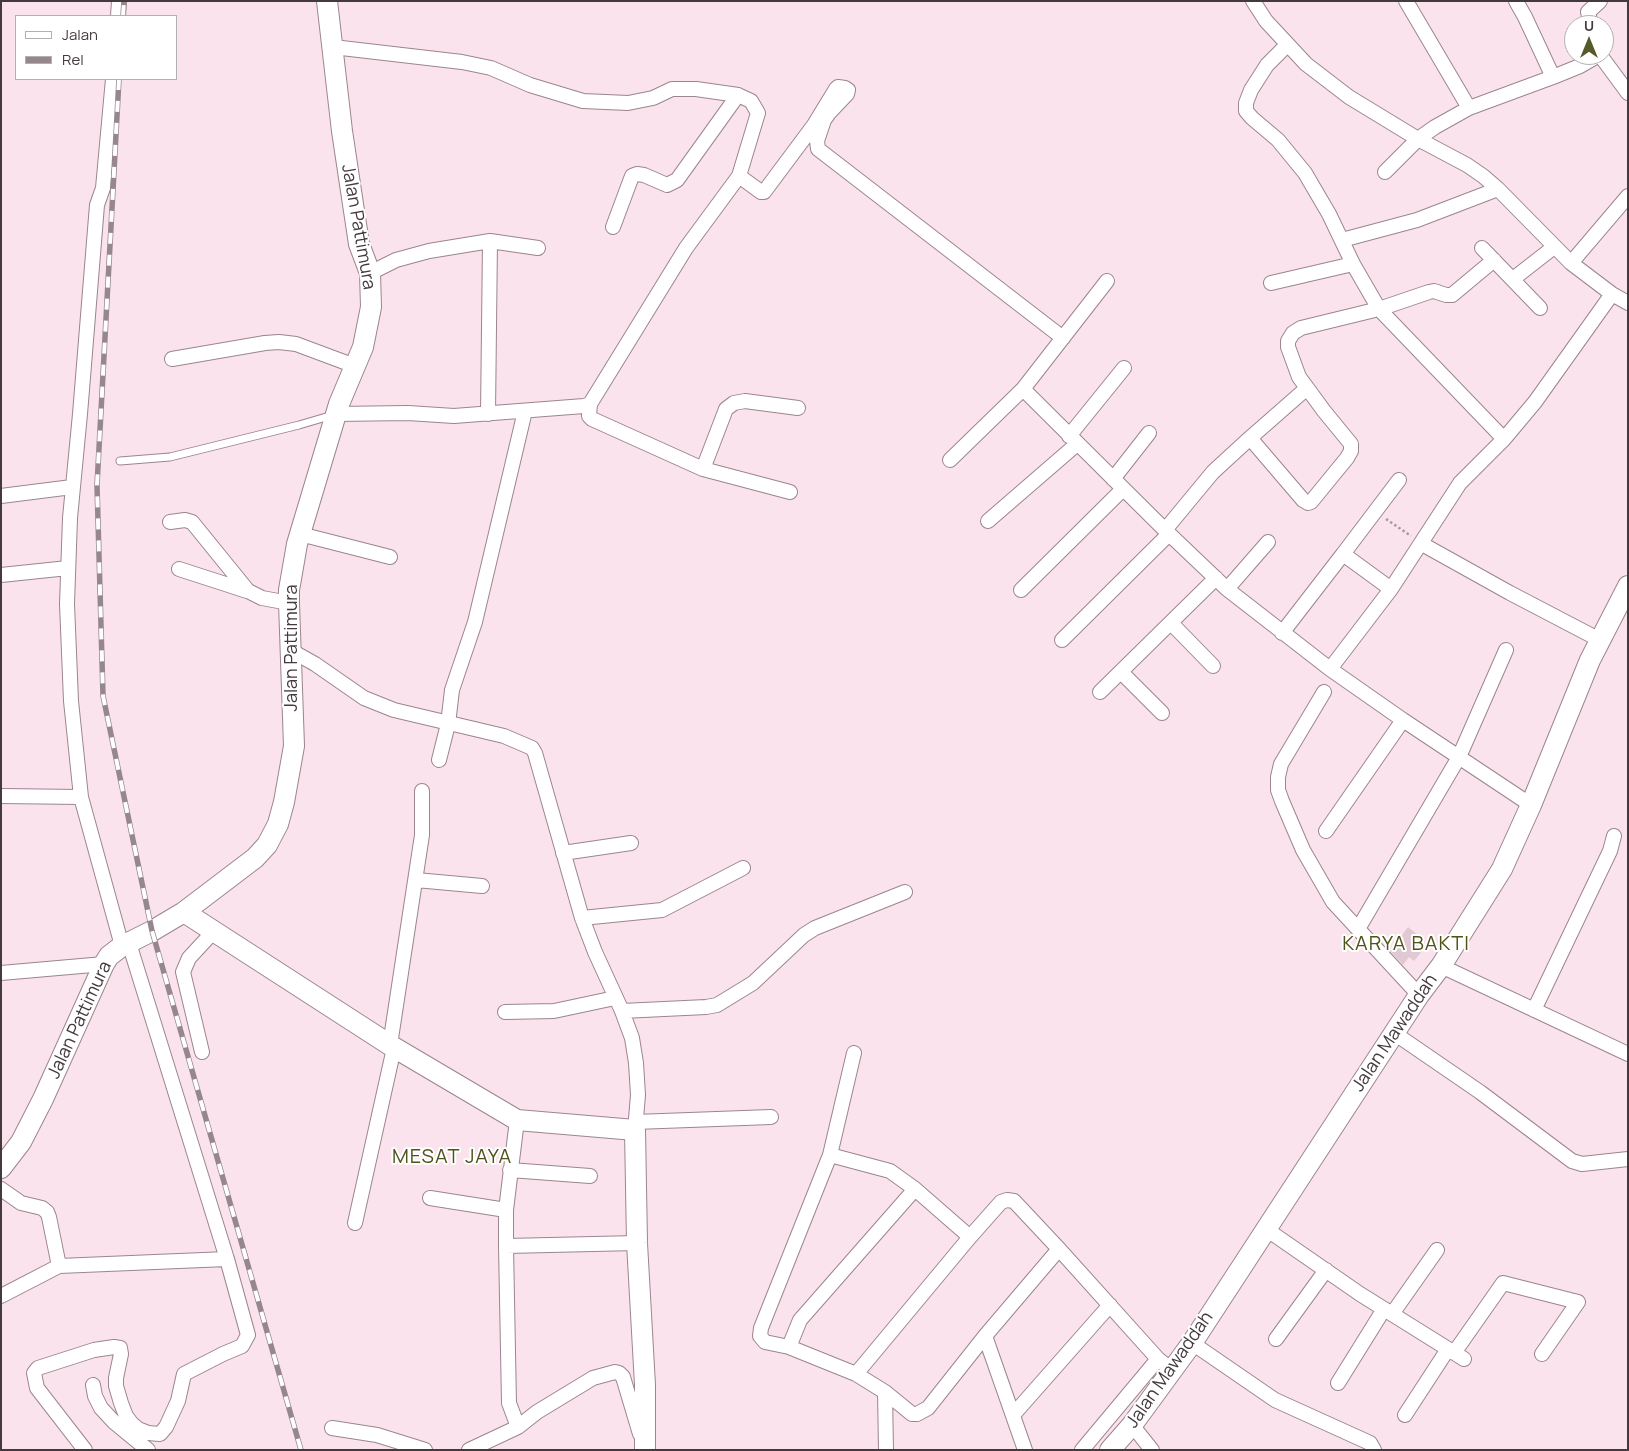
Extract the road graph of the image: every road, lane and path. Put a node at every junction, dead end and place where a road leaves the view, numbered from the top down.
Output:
1 (119, 1) edge
2 (327, 1) edge
3 (1253, 1) edge
4 (1406, 1) edge
5 (1516, 1) edge
6 (1600, 1) edge
7 (118, 15) edge
8 (1589, 15) edge
9 (1287, 45) junction
10 (333, 47) junction
11 (1582, 65) edge
12 (1607, 65) edge
13 (1553, 77) junction
14 (113, 80) edge
15 (1628, 93) edge
16 (738, 95) junction
17 (1469, 108) junction
18 (1418, 139) junction
19 (1385, 172) dead end
20 (739, 176) junction
21 (1498, 189) junction
22 (1628, 196) edge
23 (613, 226) dead end
24 (1342, 240) junction
25 (490, 241) junction
26 (1554, 247) junction
27 (538, 248) dead end
28 (1482, 248) dead end
29 (1494, 260) junction
30 (1570, 263) junction
31 (1353, 264) junction
32 (370, 272) junction
33 (1513, 279) junction
34 (1107, 281) dead end
35 (1271, 283) dead end
36 (1612, 294) junction
37 (1628, 303) edge
38 (1540, 308) dead end
39 (1379, 309) junction
40 (1063, 338) junction
41 (172, 359) dead end
42 (355, 366) junction
43 (1124, 368) dead end
44 (1307, 388) junction
45 (1023, 390) junction
46 (590, 404) junction
47 (798, 408) dead end
48 (525, 411) junction
49 (336, 414) junction
50 (488, 414) junction
51 (1149, 433) dead end
52 (1250, 438) junction
53 (1504, 438) junction
54 (1073, 440) junction
55 (950, 460) dead end
56 (120, 461) dead end
57 (703, 469) junction
58 (1399, 480) dead end
59 (1118, 484) junction
60 (72, 487) junction
61 (790, 492) dead end
62 (1, 496) edge
63 (1376, 511) junction
64 (988, 521) dead end
65 (170, 522) dead end
66 (1167, 532) junction
67 (300, 534) junction
68 (1268, 542) dead end
69 (1422, 544) junction
70 (1343, 554) junction
71 (390, 557) dead end
72 (68, 568) junction
73 (179, 569) dead end
74 (1, 575) edge
75 (1216, 578) junction
76 (1628, 586) edge
77 (1227, 589) junction
78 (1391, 589) junction
79 (1022, 590) dead end
80 (248, 591) junction
81 (289, 602) junction
82 (1171, 623) junction
83 (1282, 633) junction
84 (1062, 640) dead end
85 (1600, 640) junction
86 (290, 650) junction
87 (1506, 650) dead end
88 (1213, 666) dead end
89 (1330, 669) junction
90 (1121, 672) junction
91 (1100, 692) dead end
92 (1324, 692) dead end
93 (1162, 713) dead end
94 (1403, 720) junction
95 (448, 724) junction
96 (1459, 757) junction
97 (439, 760) dead end
98 (422, 791) dead end
99 (1, 796) edge
100 (81, 797) junction
101 (1532, 805) junction
102 (1326, 831) dead end
103 (1614, 836) dead end
104 (631, 843) dead end
105 (563, 853) junction
106 (743, 868) dead end
107 (416, 880) junction
108 (482, 886) dead end
109 (905, 892) dead end
110 (184, 912) junction
111 (582, 918) junction
112 (1358, 929) junction
113 (214, 932) junction
114 (125, 945) junction
115 (104, 964) junction
116 (1441, 966) junction
117 (1, 973) edge
118 (1418, 994) junction
119 (615, 998) junction
120 (1534, 1010) junction
121 (622, 1011) junction
122 (505, 1012) dead end
123 (1394, 1033) junction
124 (392, 1047) junction
125 (202, 1052) dead end
126 (854, 1053) dead end
127 (1628, 1054) edge
128 (771, 1117) dead end
129 (517, 1120) junction
130 (635, 1126) junction
131 (830, 1156) junction
132 (1628, 1159) edge
133 (1, 1168) edge
134 (510, 1170) junction
135 (590, 1176) dead end
136 (1, 1189) edge
137 (915, 1189) junction
138 (430, 1198) dead end
139 (506, 1210) junction
140 (355, 1223) dead end
141 (1266, 1229) junction
142 (970, 1237) junction
143 (637, 1243) junction
144 (506, 1246) junction
145 (1059, 1249) junction
146 (1437, 1250) dead end
147 (227, 1259) junction
148 (59, 1266) junction
149 (1326, 1270) junction
150 (1, 1296) edge
151 (1110, 1305) junction
152 (1388, 1312) junction
153 (985, 1336) junction
154 (1276, 1339) dead end
155 (1192, 1343) junction
156 (789, 1347) junction
157 (1455, 1354) junction
158 (1542, 1354) dead end
159 (1165, 1364) junction
160 (856, 1374) junction
161 (1338, 1383) dead end
162 (94, 1385) dead end
163 (885, 1392) junction
164 (1013, 1415) junction
165 (1405, 1415) dead end
166 (515, 1418) junction
167 (1132, 1425) junction
168 (332, 1428) dead end
169 (163, 1431) junction
170 (85, 1450) edge
171 (148, 1450) edge
172 (425, 1450) edge
173 (469, 1450) edge
174 (645, 1450) edge
175 (886, 1450) edge
176 (1025, 1450) edge
177 (1082, 1450) edge
178 (1110, 1450) edge
179 (1152, 1450) edge
180 (1374, 1450) edge

1 - 7 street
2 - 10 street, Jalan Pattimura
3 - 9 street
4 - 17 street
5 - 13 street
6 - 8 street
9 - 18 street
9 - 24 street
10 - 16 street
10 - 32 street, Jalan Pattimura
11 - 13 street
12 - 15 street
13 - 17 street
14 - 60 street
16 - 20 street
16 - 23 street
17 - 18 street
18 - 19 street
18 - 21 street
20 - 40 street
20 - 46 street
21 - 24 street
21 - 26 street
22 - 30 street
24 - 31 street
25 - 27 street
25 - 32 street
25 - 50 street
26 - 30 street
26 - 33 street
28 - 29 street
29 - 33 street
29 - 39 street
30 - 36 street
31 - 35 street
31 - 39 street
32 - 42 street, Jalan Pattimura
33 - 38 street
34 - 40 street
36 - 37 street
36 - 53 street
39 - 44 street
39 - 53 street
40 - 45 street
41 - 42 street
42 - 49 street, Jalan Pattimura
43 - 54 street
44 - 52 street
44 - 52 street
45 - 54 street
45 - 55 street
46 - 48 street
46 - 57 street
47 - 57 street
48 - 50 street
48 - 95 street
49 - 50 street
49 - 56 lane
49 - 67 street, Jalan Pattimura
51 - 59 street
52 - 66 street
53 - 69 street
54 - 59 street
54 - 64 street
57 - 61 street
58 - 63 street
59 - 66 street
59 - 79 street
60 - 62 street
60 - 72 street
63 - 69 path
63 - 70 street
65 - 80 street
66 - 75 street
66 - 84 street
67 - 71 street
67 - 81 street, Jalan Pattimura
68 - 77 street
69 - 78 street
69 - 85 street
70 - 78 street
70 - 83 street
72 - 74 street
72 - 100 street
73 - 80 street
75 - 77 street
75 - 82 street
76 - 85 street, Jalan Mawaddah
77 - 83 street
78 - 89 street
80 - 81 street
81 - 86 street, Jalan Pattimura
82 - 88 street
82 - 90 street
83 - 89 street
85 - 101 street, Jalan Mawaddah
86 - 95 street
86 - 110 street, Jalan Pattimura
87 - 96 street
89 - 94 street
90 - 91 street
90 - 93 street
92 - 112 street
94 - 96 street
94 - 102 street
95 - 97 street
95 - 105 street
96 - 101 street
96 - 112 street
98 - 107 street
99 - 100 street
100 - 114 street
101 - 116 street, Jalan Mawaddah
103 - 120 street
104 - 105 street
105 - 111 street
106 - 111 street
107 - 108 street
107 - 124 street
109 - 121 street
110 - 113 street
110 - 114 street, Jalan Pattimura
111 - 119 street
112 - 118 street
113 - 124 street
113 - 125 street
114 - 115 street, Jalan Pattimura
114 - 147 street
115 - 117 street
115 - 133 street, Jalan Pattimura
116 - 118 street, Jalan Mawaddah
116 - 120 street
118 - 123 street, Jalan Mawaddah
119 - 121 street
119 - 122 street
120 - 127 street
121 - 130 street
123 - 132 street
123 - 141 street, Jalan Mawaddah
124 - 129 street
124 - 140 street
126 - 131 street
128 - 130 street
129 - 130 street
129 - 134 street
130 - 143 street
131 - 137 street
131 - 156 street
134 - 135 street
134 - 139 street
136 - 148 street
137 - 142 street
137 - 156 street
138 - 139 street
139 - 144 street
141 - 149 street
141 - 155 street, Jalan Mawaddah
142 - 145 street
142 - 160 street
143 - 144 street
143 - 174 street
144 - 166 street
145 - 151 street
145 - 153 street
146 - 152 street
147 - 148 street
147 - 169 street
148 - 150 street
149 - 152 street
149 - 154 street
151 - 159 street
151 - 164 street
152 - 157 street
152 - 161 street
153 - 163 street
153 - 164 street
155 - 159 street, Jalan Mawaddah
155 - 180 street
156 - 160 street
157 - 158 street
157 - 165 street
159 - 167 street, Jalan Mawaddah
159 - 177 street
160 - 163 street
162 - 171 street
163 - 175 street
164 - 176 street
166 - 173 street
166 - 174 street
167 - 178 street, Jalan Mawaddah
167 - 179 street
168 - 172 street
169 - 170 street
169 - 171 street

